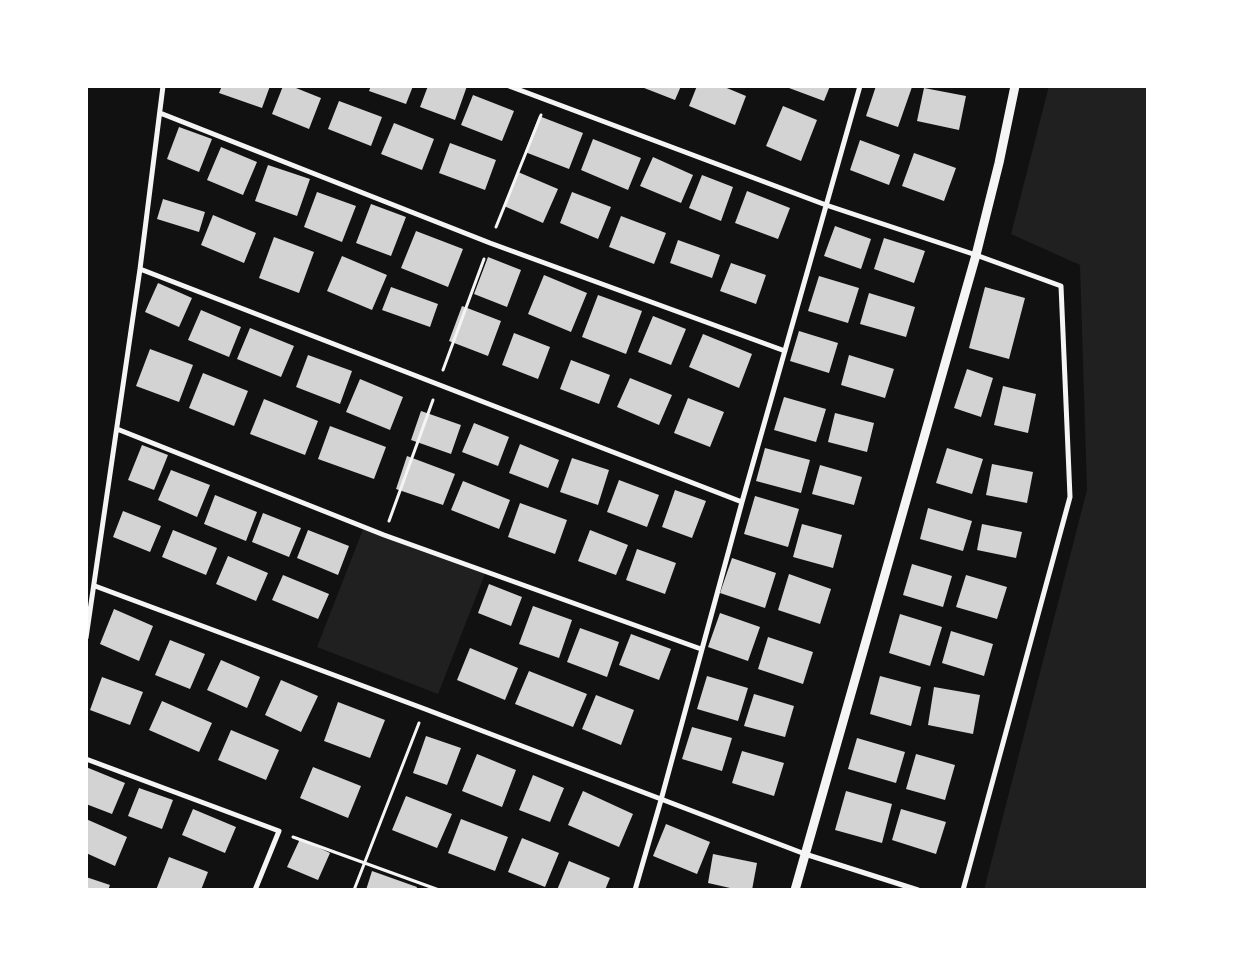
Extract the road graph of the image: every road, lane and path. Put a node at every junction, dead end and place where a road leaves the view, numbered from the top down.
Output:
1 (163, 86) edge
2 (509, 86) edge
3 (860, 86) edge
4 (1015, 86) edge
5 (547, 101) junction
6 (160, 113) junction
7 (826, 205) junction
8 (490, 244) junction
9 (976, 255) junction
10 (140, 269) junction
11 (785, 351) junction
12 (438, 385) junction
13 (117, 429) junction
14 (742, 502) junction
15 (384, 535) junction
16 (95, 586) junction
17 (86, 638) edge
18 (701, 649) junction
19 (425, 709) junction
20 (86, 759) edge
21 (661, 800) junction
22 (279, 831) junction
23 (805, 854) junction
24 (364, 864) junction
25 (255, 890) edge
26 (354, 890) edge
27 (440, 890) edge
28 (635, 890) edge
29 (795, 890) edge
30 (918, 890) edge
31 (963, 890) edge

1 - 6 street
2 - 5 street
3 - 7 street
4 - 9 street
5 - 7 street
5 - 8 path
6 - 8 street
6 - 10 street
7 - 9 street
7 - 11 street
8 - 11 street
8 - 12 path
9 - 23 street
9 - 31 street
10 - 12 street
10 - 13 street
11 - 14 street
12 - 14 street
12 - 15 path
13 - 15 street
13 - 16 street
14 - 18 street
15 - 18 street
16 - 17 street
16 - 19 street
18 - 21 street
19 - 21 street
19 - 24 path
20 - 22 street
21 - 23 street
21 - 28 street
22 - 24 path
22 - 25 street
23 - 29 street
23 - 30 street
24 - 26 path
24 - 27 path

